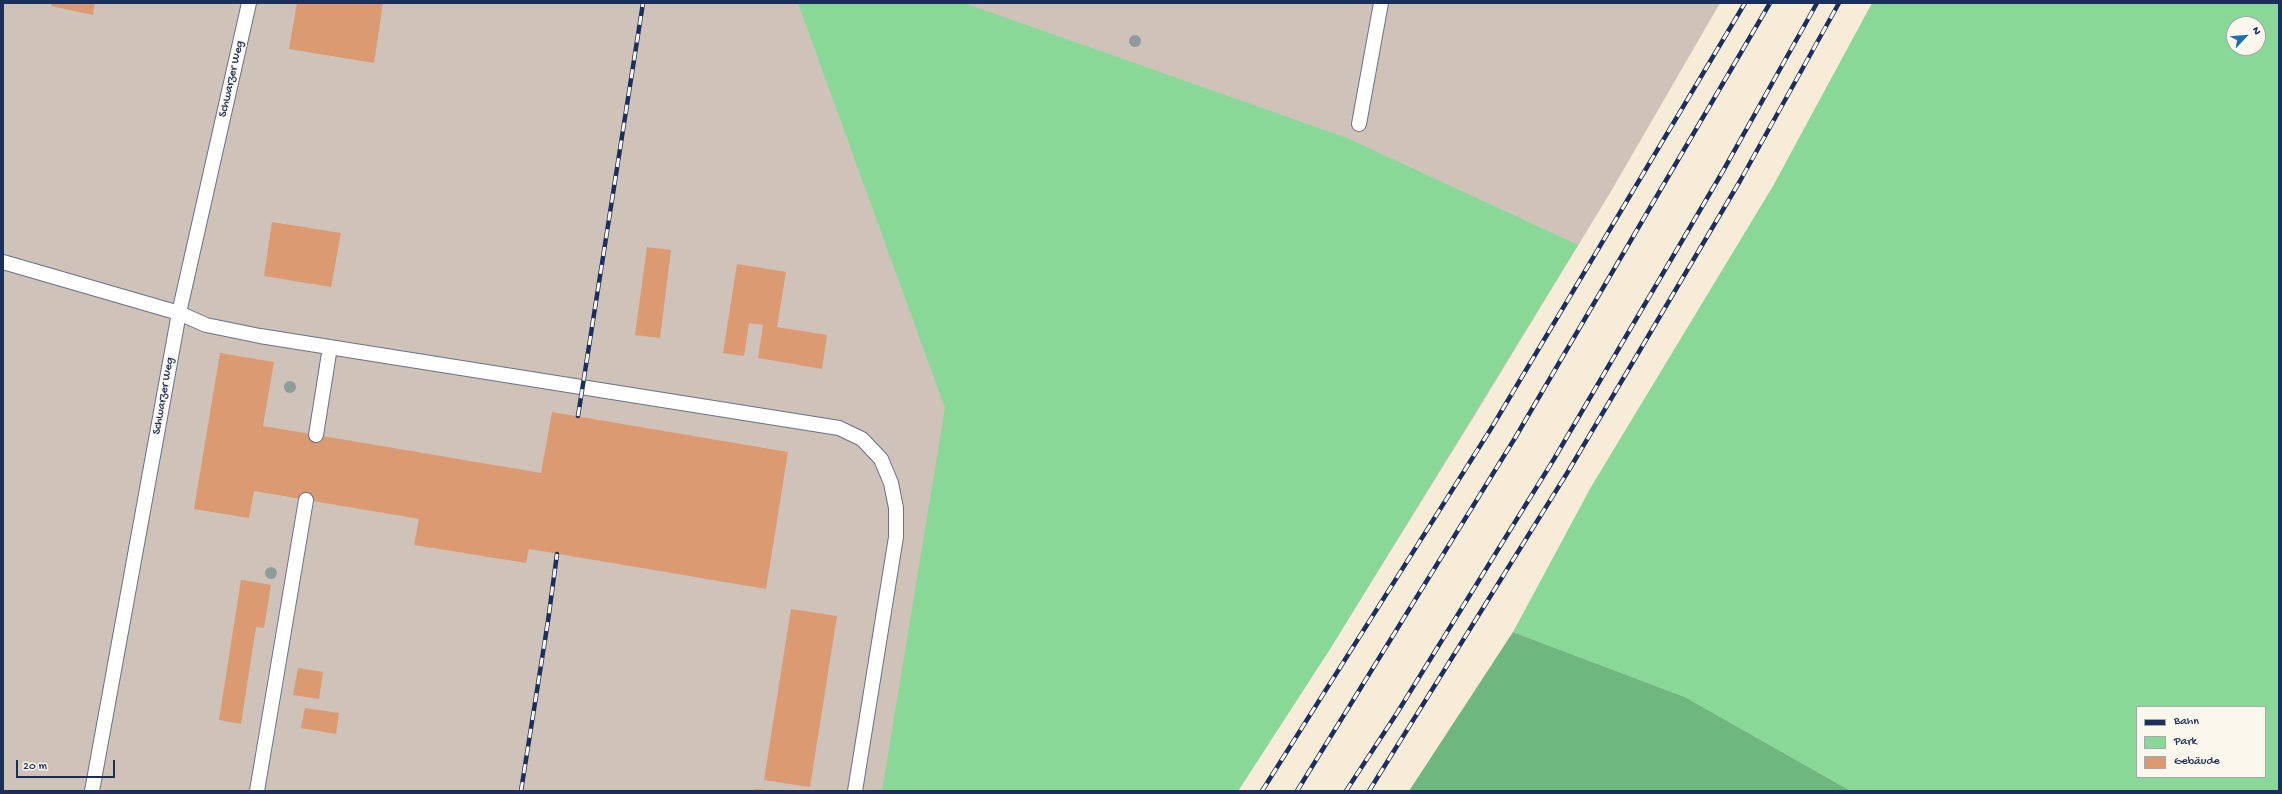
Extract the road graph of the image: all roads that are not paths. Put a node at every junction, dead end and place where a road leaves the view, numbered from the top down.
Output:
1 (249, 3) edge
2 (1381, 3) edge
3 (1359, 124) dead end
4 (3, 262) edge
5 (179, 313) junction
6 (330, 347) junction
7 (316, 435) dead end
8 (306, 500) dead end
9 (92, 791) edge
10 (258, 791) edge
11 (855, 791) edge

1 - 5 lane, Schwarzer Weg
2 - 3 lane
4 - 5 lane
5 - 6 lane
5 - 9 lane, Schwarzer Weg
6 - 7 lane
6 - 11 lane
8 - 10 lane

